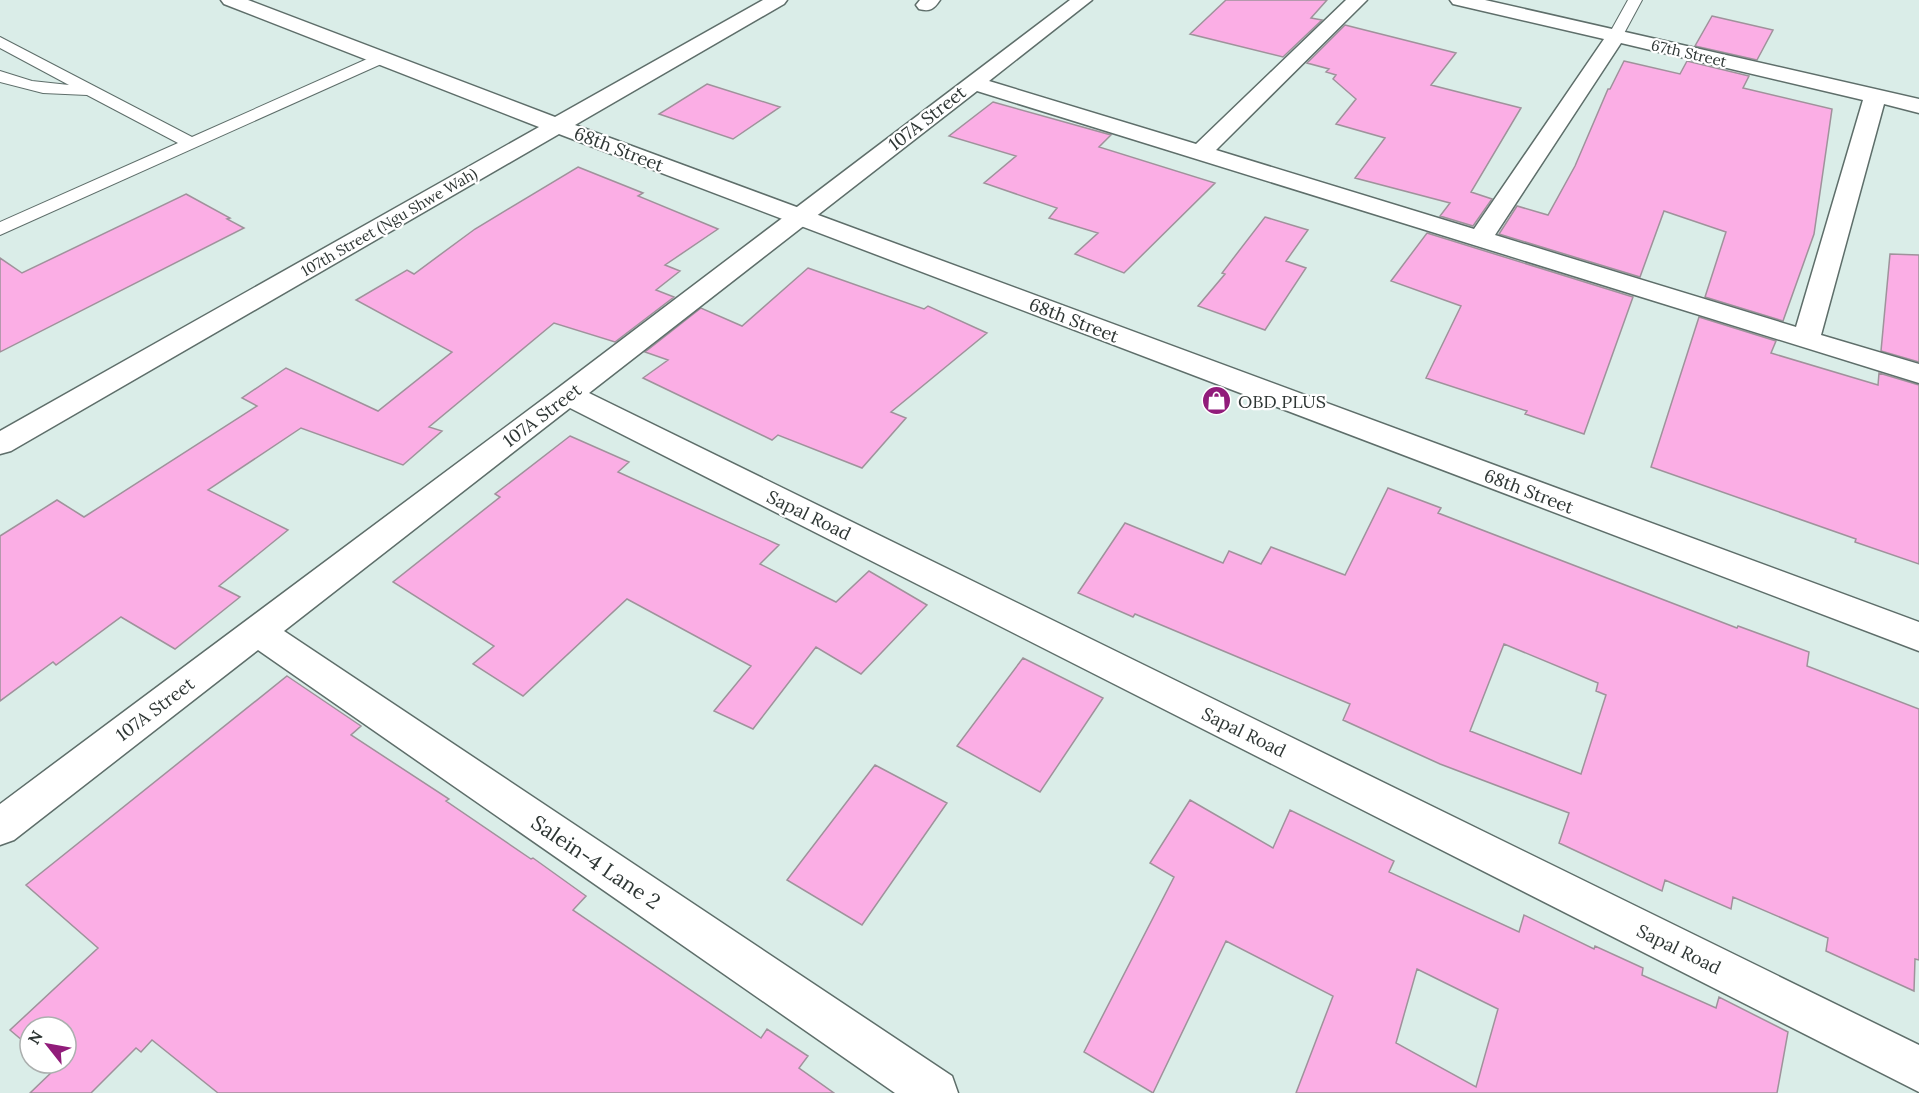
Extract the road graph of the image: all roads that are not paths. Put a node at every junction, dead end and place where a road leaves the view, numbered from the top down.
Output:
1 (231, 0) edge
2 (777, 0) edge
3 (1082, 0) edge
4 (1357, 0) edge
5 (1460, 0) edge
6 (1635, 0) edge
7 (1616, 36) junction
8 (0, 42) edge
9 (382, 58) junction
10 (0, 76) edge
11 (972, 83) junction
12 (91, 90) junction
13 (1875, 96) junction
14 (1919, 106) edge
15 (557, 126) junction
16 (191, 143) junction
17 (1200, 153) junction
18 (800, 217) junction
19 (0, 229) edge
20 (1480, 239) junction
21 (1806, 339) junction
22 (1919, 374) edge
23 (568, 395) junction
24 (0, 444) edge
25 (257, 631) junction
26 (1919, 637) edge
27 (0, 827) edge
28 (1919, 1069) edge
29 (935, 1093) edge

1 - 9 street, 68th Street
2 - 15 street, 107th Street (Ngu Shwe Wah)
3 - 11 street, 107A Street
4 - 17 street
5 - 7 street, 67th Street
6 - 7 lane
7 - 13 street, 67th Street
7 - 20 street
8 - 12 lane
9 - 15 street, 68th Street
9 - 16 lane
10 - 12 lane
11 - 17 street
11 - 18 street, 107A Street
12 - 16 lane
13 - 14 street, 67th Street
13 - 21 street
15 - 18 street, 68th Street
15 - 24 street, 107th Street (Ngu Shwe Wah)
16 - 19 lane
17 - 20 street
18 - 23 street, 107A Street
18 - 26 street, 68th Street
20 - 21 street
21 - 22 street
23 - 25 street, 107A Street
23 - 28 street, Sapal Road
25 - 27 street, 107A Street
25 - 29 street, Salein-4 Lane 2

